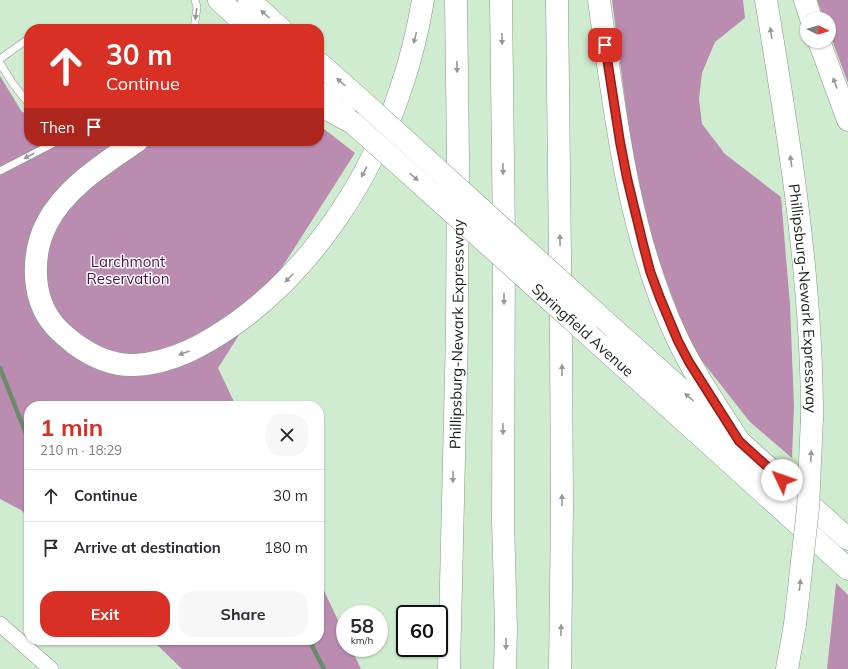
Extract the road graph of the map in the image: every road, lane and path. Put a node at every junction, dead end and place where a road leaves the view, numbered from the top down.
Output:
1 (195, 0) edge
2 (220, 0) edge
3 (249, 0) edge
4 (423, 0) edge
5 (456, 0) edge
6 (501, 0) edge
7 (557, 0) edge
8 (599, 0) edge
9 (766, 0) edge
10 (805, 0) edge
11 (809, 12) edge
12 (195, 24) edge
13 (246, 24) edge
14 (275, 24) edge
15 (24, 42) edge
16 (822, 48) edge
17 (0, 59) edge
18 (0, 63) edge
19 (324, 67) edge
20 (324, 97) edge
21 (24, 98) edge
22 (324, 108) edge
23 (848, 120) edge
24 (353, 123) junction
25 (48, 146) edge
26 (130, 146) edge
27 (0, 171) edge
28 (739, 441) junction
29 (502, 521) junction
30 (848, 539) edge
31 (848, 569) edge
32 (0, 624) edge
33 (795, 624) junction
34 (50, 669) edge
35 (449, 669) edge
36 (490, 669) edge
37 (505, 669) edge
38 (560, 669) edge
39 (787, 669) edge
40 (794, 669) edge

1 -> 12 lane
2 - 13 main road
14 -> 3 main road
4 -> 26 main road
5 -> 35 main road, Phillipsburg-Newark Expressway
6 -> 29 main road
38 -> 7 main road
8 - 28 main road
33 -> 9 main road, Phillipsburg-Newark Expressway, bridge
10 - 11 main road
15 - 17 lane
23 -> 16 main road
18 - 21 lane
28 -> 19 main road, Springfield Avenue, bridge
20 - 24 main road, Springfield Avenue
22 - 24 main road
24 -> 31 main road, Springfield Avenue, bridge
25 -> 27 lane
28 - 30 main road, Springfield Avenue
29 - 36 main road
29 -> 37 main road
32 - 34 street
33 - 39 main road, Phillipsburg-Newark Expressway
33 - 40 main road

